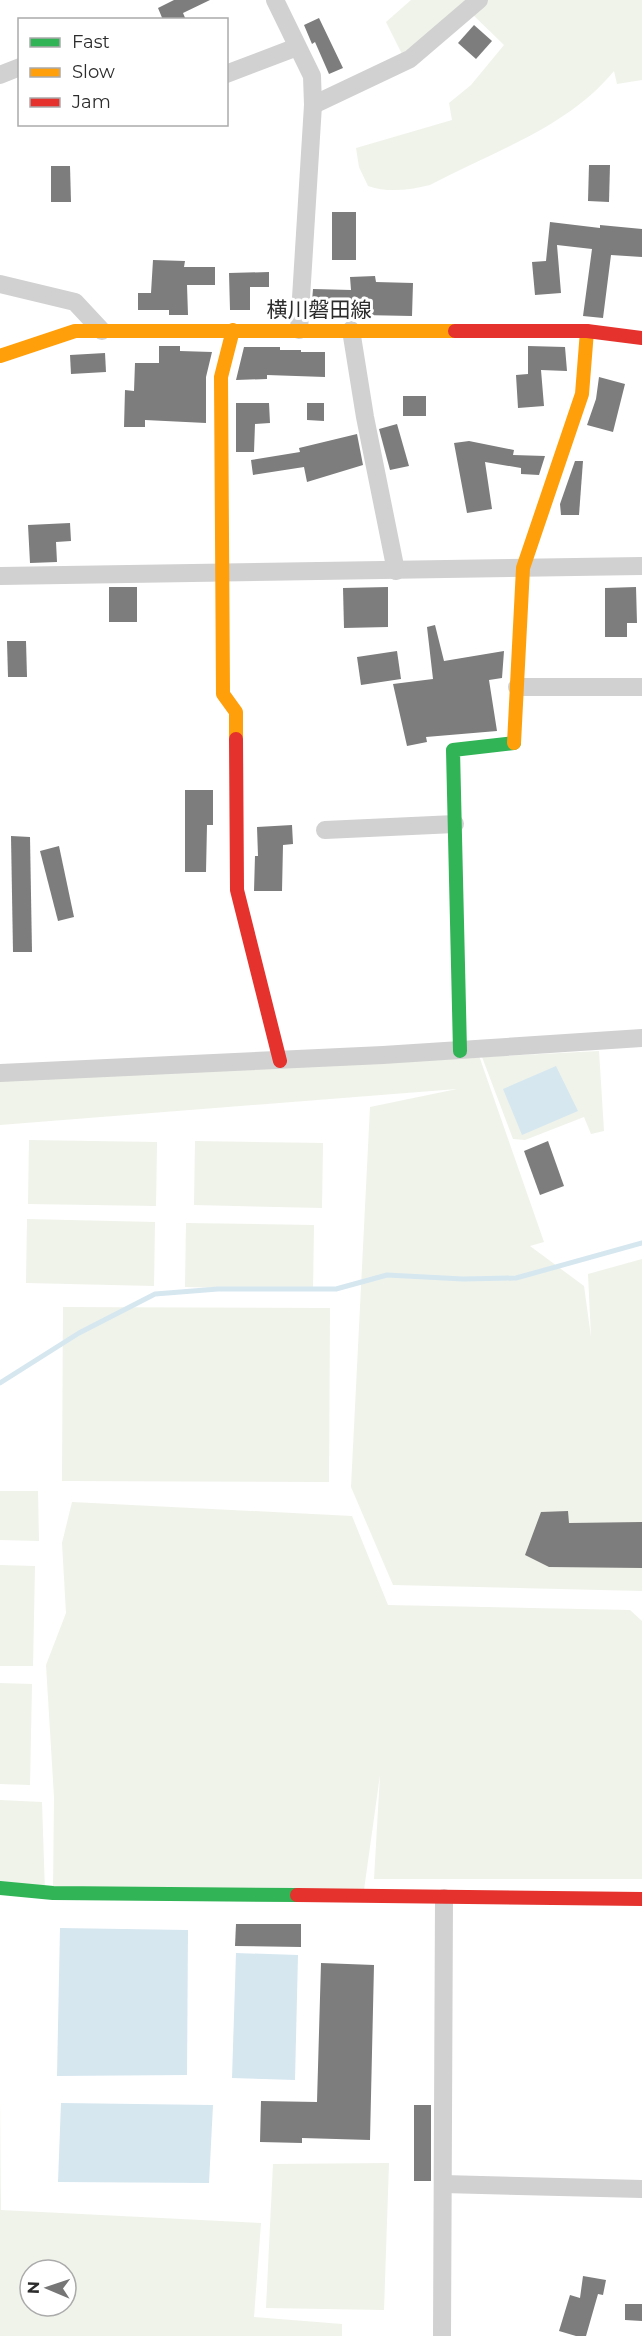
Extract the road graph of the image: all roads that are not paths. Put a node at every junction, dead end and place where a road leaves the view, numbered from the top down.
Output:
1 (275, 0) edge
2 (479, 0) edge
3 (297, 47) junction
4 (18, 68) edge
5 (228, 73) edge
6 (0, 75) edge
7 (313, 105) junction
8 (0, 284) edge
9 (233, 330) junction
10 (299, 330) junction
11 (351, 330) junction
12 (102, 331) junction
13 (587, 331) junction
14 (641, 334) edge
15 (0, 356) edge
16 (642, 566) edge
17 (523, 568) junction
18 (396, 571) junction
19 (221, 574) junction
20 (0, 576) edge
21 (517, 687) junction
22 (642, 687) edge
23 (455, 824) junction
24 (325, 830) dead end
25 (642, 1038) edge
26 (460, 1051) junction
27 (280, 1061) junction
28 (0, 1073) edge
29 (0, 1888) edge
30 (444, 1898) junction
31 (642, 1899) edge
32 (443, 2184) junction
33 (642, 2189) edge
34 (442, 2336) edge

1 - 3 street
2 - 7 street
3 - 5 street
3 - 7 street
4 - 6 street
7 - 10 street
8 - 12 street
9 - 10 street, 横川磐田線
9 - 12 street, 横川磐田線
9 - 19 street
10 - 11 street, 横川磐田線
11 - 13 street, 横川磐田線
11 - 18 street
12 - 15 street, 横川磐田線
13 - 14 street, 横川磐田線
13 - 17 street
16 - 17 street
17 - 18 street
17 - 21 street
18 - 19 street
19 - 20 street
19 - 27 street
21 - 22 street
21 - 23 street
23 - 24 street
23 - 26 street
25 - 26 street
26 - 27 street
27 - 28 street
29 - 30 street
30 - 31 street
30 - 32 street
32 - 33 street
32 - 34 street

